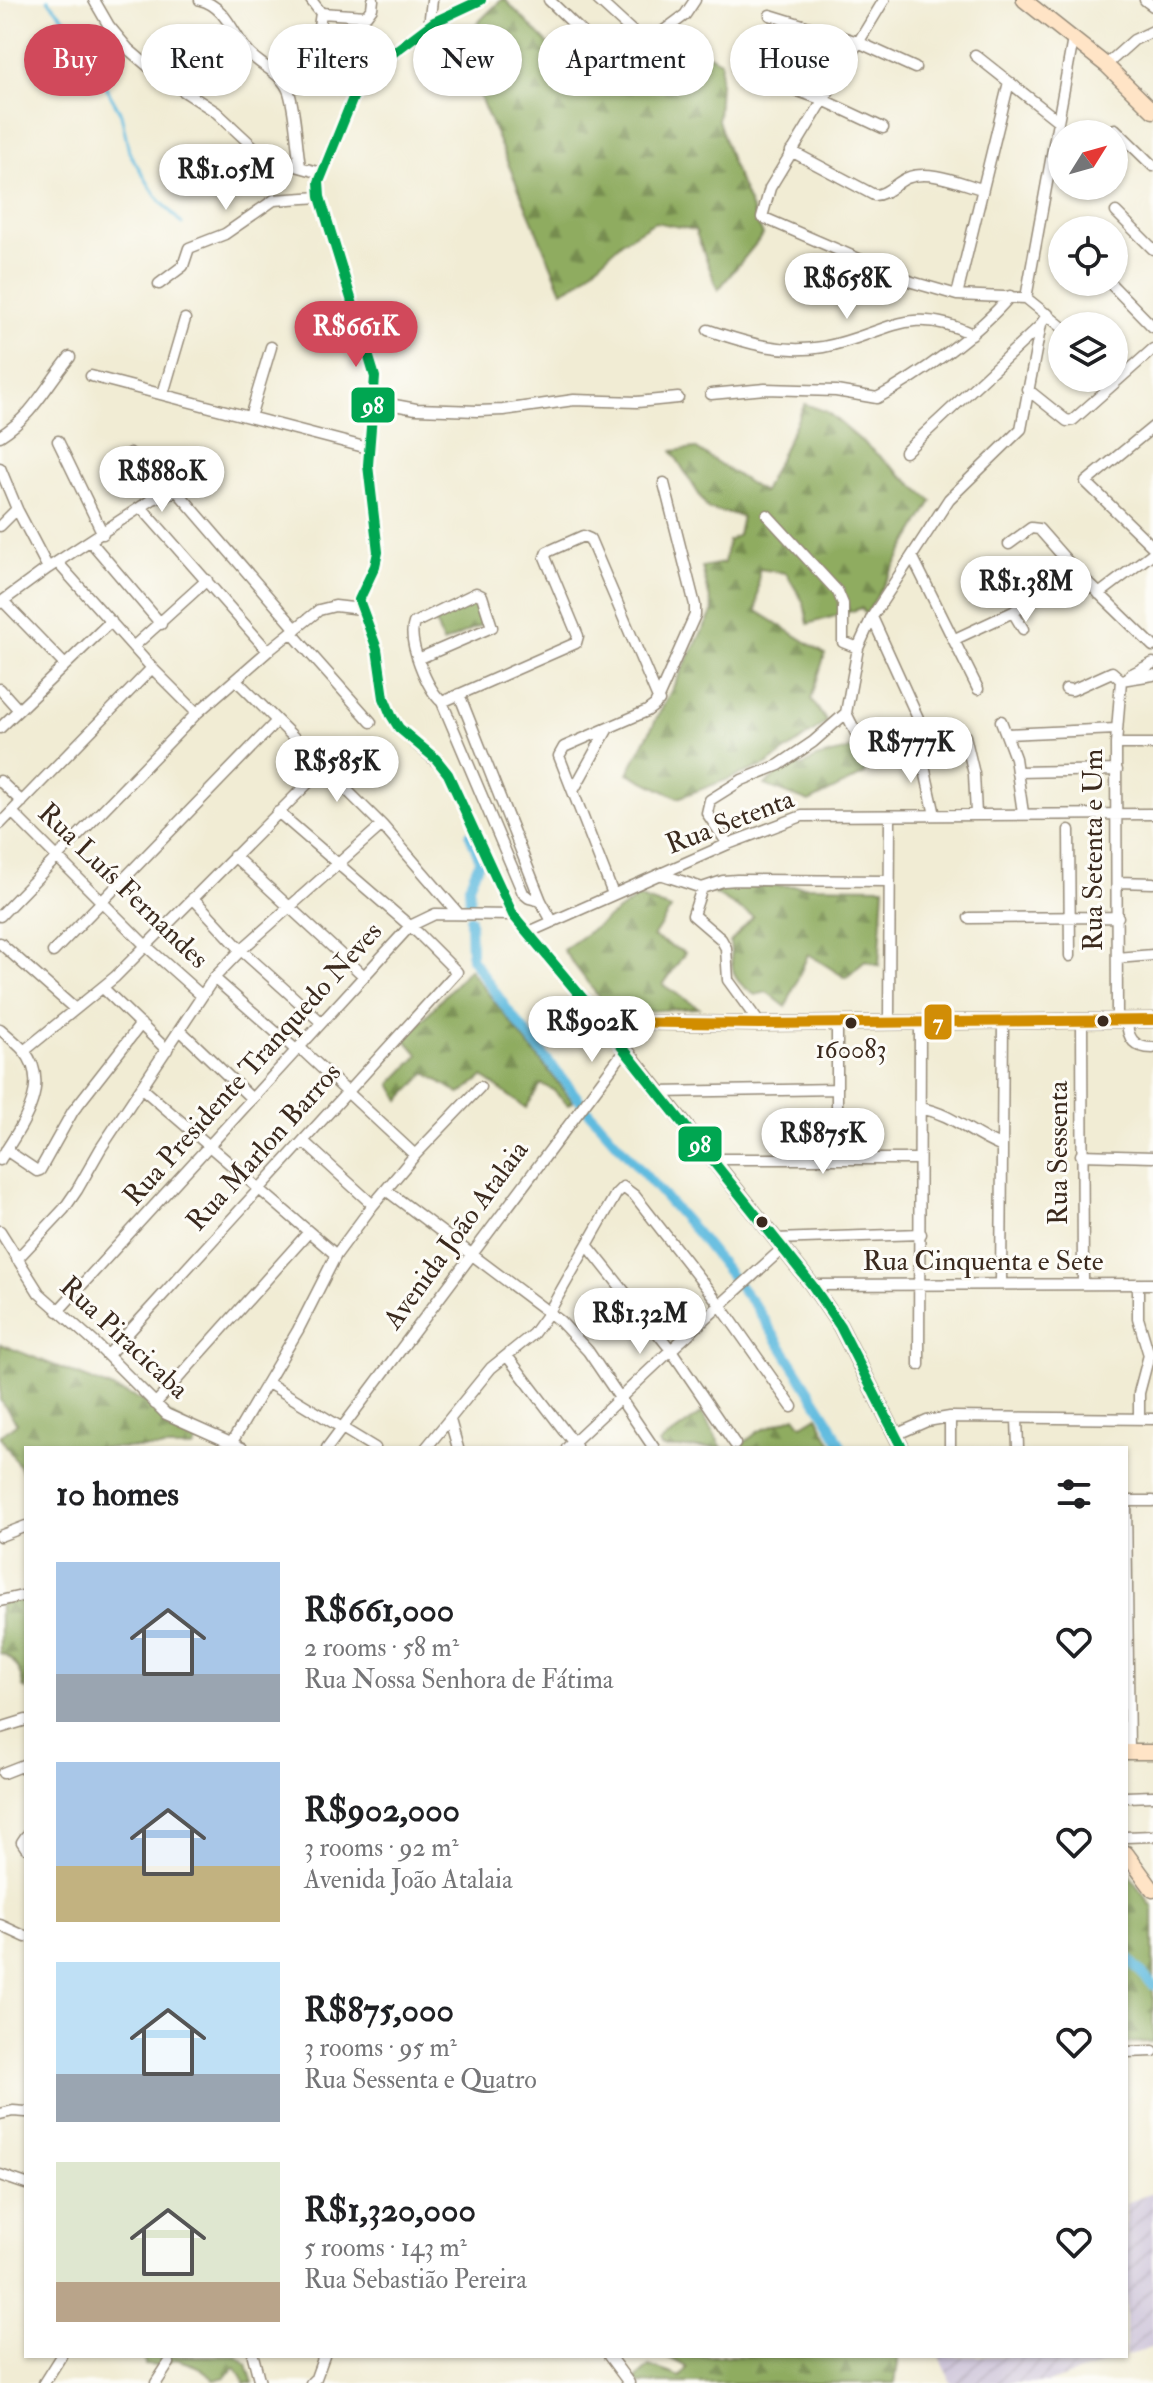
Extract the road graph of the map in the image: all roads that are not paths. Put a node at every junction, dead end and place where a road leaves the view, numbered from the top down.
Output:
1 (94, 0) edge
2 (200, 0) edge
3 (311, 0) edge
4 (432, 0) edge
5 (481, 0) edge
6 (549, 0) edge
7 (598, 0) edge
8 (695, 0) edge
9 (884, 0) edge
10 (1145, 0) edge
11 (1029, 2) edge
12 (372, 4) edge
13 (1153, 6) edge
14 (321, 13) junction
15 (770, 15) dead end
16 (319, 24) edge
17 (429, 24) edge
18 (432, 24) edge
19 (574, 24) edge
20 (624, 24) edge
21 (673, 24) edge
22 (799, 24) edge
23 (1153, 31) edge
24 (1073, 39) junction
25 (858, 42) joint
26 (975, 55) dead end
27 (1106, 65) junction
28 (915, 68) dead end
29 (1009, 82) junction
30 (354, 96) edge
31 (812, 96) edge
32 (823, 96) edge
33 (821, 99) junction
34 (1153, 111) edge
35 (1057, 120) joint
36 (883, 128) dead end
37 (1128, 142) edge
38 (791, 151) junction
39 (300, 166) junction
40 (1153, 166) edge
41 (1048, 172) edge
42 (321, 173) junction
43 (982, 189) junction
44 (320, 197) junction
45 (1116, 212) dead end
46 (1153, 249) edge
47 (159, 284) dead end
48 (957, 295) junction
49 (1010, 296) junction
50 (1123, 296) edge
51 (1026, 298) junction
52 (1048, 314) joint
53 (185, 319) dead end
54 (1041, 324) junction
55 (1153, 327) edge
56 (708, 330) dead end
57 (972, 334) junction
58 (271, 347) dead end
59 (1153, 349) edge
60 (70, 357) dead end
61 (1128, 367) edge
62 (91, 376) dead end
63 (1027, 389) junction
64 (1100, 392) edge
65 (163, 394) junction
66 (711, 394) dead end
67 (678, 398) dead end
68 (373, 401) junction
69 (250, 417) junction
70 (1153, 427) edge
71 (0, 436) edge
72 (58, 441) dead end
73 (368, 448) junction
74 (905, 452) dead end
75 (130, 453) dead end
76 (0, 468) edge
77 (664, 483) dead end
78 (153, 499) junction
79 (141, 507) junction
80 (17, 509) junction
81 (767, 515) dead end
82 (0, 526) edge
83 (103, 534) junction
84 (91, 542) junction
85 (1009, 544) dead end
86 (1153, 550) edge
87 (912, 556) junction
88 (53, 566) junction
89 (1076, 571) junction
90 (207, 580) junction
91 (1099, 594) junction
92 (1, 602) edge
93 (361, 609) junction
94 (1013, 612) junction
95 (872, 617) junction
96 (111, 621) junction
97 (161, 624) junction
98 (1023, 629) dead end
99 (294, 631) junction
100 (955, 639) junction
101 (1153, 646) edge
102 (133, 647) junction
103 (858, 648) junction
104 (268, 651) junction
105 (418, 659) junction
106 (1153, 663) edge
107 (65, 665) junction
108 (152, 668) junction
109 (1153, 675) edge
110 (1124, 678) junction
111 (236, 680) junction
112 (0, 689) edge
113 (978, 689) dead end
114 (1066, 689) dead end
115 (459, 694) junction
116 (659, 701) junction
117 (442, 702) junction
118 (18, 709) junction
119 (197, 713) junction
120 (846, 713) junction
121 (277, 721) junction
122 (1001, 721) dead end
123 (371, 722) dead end
124 (922, 727) dead end
125 (0, 728) edge
126 (608, 728) junction
127 (1116, 729) junction
128 (1007, 734) junction
129 (965, 736) dead end
130 (1116, 744) junction
131 (1153, 744) edge
132 (862, 745) dead end
133 (920, 748) dead end
134 (325, 766) junction
135 (1117, 770) junction
136 (1018, 772) junction
137 (0, 781) edge
138 (573, 791) junction
139 (22, 802) junction
140 (12, 812) junction
141 (278, 812) junction
142 (1023, 813) junction
143 (976, 814) junction
144 (1118, 814) junction
145 (1153, 814) edge
146 (935, 815) junction
147 (890, 816) junction
148 (0, 824) edge
149 (382, 825) junction
150 (1069, 830) dead end
151 (728, 844) junction
152 (57, 856) junction
153 (234, 856) junction
154 (338, 864) junction
155 (660, 874) junction
156 (889, 881) junction
157 (1118, 882) junction
158 (1153, 883) edge
159 (702, 888) junction
160 (613, 894) junction
161 (193, 898) junction
162 (102, 900) junction
163 (541, 901) junction
164 (288, 907) junction
165 (457, 912) junction
166 (513, 915) junction
167 (0, 916) edge
168 (1070, 917) junction
169 (1118, 917) junction
170 (969, 918) dead end
171 (552, 921) junction
172 (410, 926) junction
173 (529, 932) junction
174 (0, 943) edge
175 (145, 945) junction
176 (241, 950) junction
177 (53, 952) dead end
178 (1153, 955) edge
179 (1070, 956) dead end
180 (1117, 958) junction
181 (364, 976) junction
182 (214, 978) junction
183 (103, 988) junction
184 (201, 995) junction
185 (75, 1009) junction
186 (1122, 1020) junction
187 (1153, 1020) edge
188 (889, 1021) junction
189 (920, 1021) junction
190 (1003, 1021) junction
191 (1082, 1021) junction
192 (321, 1022) junction
193 (603, 1022) junction
194 (837, 1022) junction
195 (141, 1024) junction
196 (760, 1024) junction
197 (0, 1029) edge
198 (180, 1030) junction
199 (298, 1048) junction
200 (1153, 1048) edge
201 (167, 1050) junction
202 (625, 1050) junction
203 (24, 1051) junction
204 (480, 1087) dead end
205 (143, 1089) junction
206 (837, 1089) junction
207 (346, 1092) junction
208 (658, 1092) junction
209 (252, 1099) junction
210 (920, 1108) junction
211 (303, 1141) junction
212 (209, 1145) junction
213 (1000, 1146) junction
214 (3, 1155) edge
215 (415, 1155) junction
216 (1081, 1155) junction
217 (1153, 1157) edge
218 (711, 1159) junction
219 (837, 1159) junction
220 (919, 1159) junction
221 (257, 1190) junction
222 (386, 1190) junction
223 (373, 1205) junction
224 (0, 1231) edge
225 (308, 1233) junction
226 (921, 1234) junction
227 (779, 1244) junction
228 (588, 1246) junction
229 (336, 1255) junction
230 (470, 1255) junction
231 (17, 1259) junction
232 (921, 1284) junction
233 (1001, 1284) junction
234 (1083, 1284) junction
235 (1153, 1284) edge
236 (812, 1285) junction
237 (1138, 1285) junction
238 (721, 1306) junction
239 (58, 1311) junction
240 (549, 1312) junction
241 (671, 1350) junction
242 (108, 1355) junction
243 (507, 1356) junction
244 (919, 1365) dead end
245 (268, 1383) junction
246 (620, 1398) junction
247 (155, 1404) junction
248 (792, 1407) dead end
249 (950, 1417) junction
250 (1017, 1418) junction
251 (1139, 1419) junction
252 (1153, 1419) edge
253 (450, 1420) junction
254 (344, 1428) junction
255 (898, 1441) edge
256 (735, 1444) dead end
257 (237, 1445) edge
258 (329, 1446) edge
259 (372, 1446) edge
260 (428, 1446) edge
261 (457, 1446) edge
262 (572, 1446) edge
263 (653, 1446) edge
264 (950, 1446) edge
265 (1018, 1446) edge
266 (1128, 1501) edge
267 (1153, 1501) edge
268 (24, 1527) edge
269 (0, 1536) edge
270 (24, 1595) edge
271 (0, 1601) edge
272 (24, 1721) edge
273 (0, 1728) edge
274 (1128, 1752) edge
275 (1153, 1752) edge
276 (24, 1765) edge
277 (3, 1773) dead end
278 (1153, 1796) edge
279 (1128, 1797) edge
280 (1153, 1836) edge
281 (1128, 1837) edge
282 (1128, 1856) edge
283 (1151, 1885) edge
284 (0, 1925) edge
285 (24, 1936) edge
286 (1153, 2051) edge
287 (1128, 2052) edge
288 (24, 2112) edge
289 (0, 2114) edge
290 (0, 2175) edge
291 (24, 2183) edge
292 (60, 2358) edge
293 (254, 2358) edge
294 (323, 2358) edge
295 (610, 2358) edge
296 (169, 2363) dead end
297 (44, 2383) edge
298 (156, 2383) edge
299 (260, 2383) edge
300 (311, 2383) edge
301 (629, 2383) edge

1 - 39 street
2 - 39 street
3 - 14 street
4 - 17 street
5 - 18 street
6 - 19 street
7 - 20 street
8 - 21 street
9 - 25 street
10 - 13 street
11 - 24 main road
12 - 14 street
14 - 16 street
15 - 22 street
23 - 27 street
24 - 27 main road
24 - 35 street
25 - 28 street
26 - 29 street
27 - 34 main road
29 - 35 street
29 - 43 street
30 - 42 street
31 - 33 street
32 - 33 street
33 - 36 street
33 - 38 street
37 - 40 street
38 - 43 street
38 - 48 street
39 - 42 street
41 - 51 street
42 - 44 street
43 - 48 street
44 - 47 street
44 - 68 street
45 - 46 street
48 - 49 street
49 - 51 street
49 - 57 street
50 - 55 street
51 - 52 street
52 - 54 street
53 - 65 street
54 - 63 street
54 - 74 street
56 - 57 street
57 - 66 street
58 - 69 street
59 - 61 street
60 - 71 street
62 - 65 street
63 - 64 street
63 - 87 street
65 - 69 street
67 - 68 street
68 - 73 street
69 - 73 street
70 - 86 street
72 - 83 street
73 - 93 street
75 - 78 street
76 - 80 street
77 - 116 street
78 - 79 street
78 - 99 street
79 - 83 street
79 - 90 street
80 - 82 street
80 - 88 street
81 - 103 street
83 - 84 street
84 - 88 street
84 - 97 street
85 - 89 street
86 - 91 street
87 - 95 street
87 - 100 street
88 - 92 street
88 - 96 street
89 - 91 street
89 - 94 street
90 - 97 street
90 - 104 street
91 - 101 street
92 - 107 street
93 - 99 street
93 - 166 street
94 - 98 street
94 - 100 street
95 - 103 street
95 - 124 street
96 - 102 street
96 - 107 street
97 - 102 street
99 - 104 street
99 - 123 street
100 - 113 street
102 - 108 street
103 - 120 street
104 - 111 street
105 - 105 street
105 - 117 street
106 - 110 street
107 - 118 street
108 - 119 street
108 - 139 street
109 - 110 street
110 - 114 street
110 - 127 street, Rua Setenta e Um
111 - 119 street
111 - 121 street
112 - 118 street
115 - 116 street
115 - 117 street
115 - 163 street
116 - 126 street
117 - 163 street
118 - 125 street
119 - 152 street
120 - 132 street
120 - 151 street
121 - 134 street
121 - 162 street
122 - 128 street
126 - 138 street
126 - 138 street
127 - 128 street
127 - 130 street, Rua Setenta e Um
128 - 136 street
129 - 143 street
130 - 131 street
130 - 135 street, Rua Setenta e Um
133 - 146 street
134 - 141 street
134 - 149 street
135 - 136 street
135 - 144 street, Rua Setenta e Um
136 - 142 street
137 - 139 street, Rua Luís Fernandes
138 - 160 street
139 - 140 street
140 - 148 street
140 - 152 street, Rua Luís Fernandes
141 - 153 street
141 - 154 street
142 - 143 street, Rua Setenta
142 - 144 street, Rua Setenta
143 - 146 street, Rua Setenta
144 - 145 street, Rua Setenta
144 - 157 street, Rua Setenta e Um
146 - 147 street, Rua Setenta
147 - 151 street, Rua Setenta
147 - 156 street
149 - 154 street
149 - 165 street
150 - 168 street
151 - 155 street, Rua Setenta
152 - 162 street, Rua Luís Fernandes
152 - 167 street
153 - 161 street
153 - 164 street
154 - 164 street
154 - 172 street
155 - 159 street
155 - 160 street, Rua Setenta
156 - 159 street
156 - 188 street
157 - 158 street
157 - 169 street, Rua Setenta e Um
159 - 196 street
160 - 171 street, Rua Setenta
161 - 175 street
161 - 176 street
162 - 175 street, Rua Luís Fernandes
162 - 177 street
163 - 171 street
164 - 176 street
164 - 181 street
165 - 166 street, Rua Presidente Tranquedo Neves
165 - 172 street, Rua Presidente Tranquedo Neves
166 - 173 street
168 - 169 street
168 - 170 street
168 - 179 street
169 - 180 street, Rua Setenta e Um
171 - 173 street, Rua Setenta
172 - 181 street, Rua Presidente Tranquedo Neves
172 - 207 street, Rua Marlon Barros
173 - 193 street
174 - 185 street
175 - 183 street
175 - 184 street, Rua Luís Fernandes
176 - 182 street
176 - 192 street
178 - 180 street
180 - 186 street, Rua Setenta e Um
181 - 192 street, Rua Presidente Tranquedo Neves
182 - 184 street
182 - 199 street
183 - 185 street
183 - 195 street
184 - 198 street
185 - 203 street
186 - 187 main road
186 - 191 main road
186 - 200 street
188 - 189 main road
188 - 194 main road
189 - 190 main road
189 - 210 street
190 - 191 main road
190 - 213 street
191 - 216 street, Rua Sessenta
192 - 199 street, Rua Presidente Tranquedo Neves
193 - 196 main road
193 - 202 main road
194 - 196 main road
194 - 206 street
195 - 201 street
195 - 214 street
197 - 203 street
198 - 201 street
198 - 209 street
199 - 207 street
199 - 209 street, Rua Presidente Tranquedo Neves
201 - 205 street
202 - 208 main road
202 - 230 street, Avenida João Atalaia
203 - 214 street
204 - 215 street
205 - 212 street
205 - 231 street
206 - 208 street
206 - 219 street
207 - 211 street, Rua Marlon Barros
207 - 215 street
208 - 218 main road
209 - 212 street, Rua Presidente Tranquedo Neves
210 - 213 street
210 - 220 street
211 - 221 street, Rua Marlon Barros
211 - 223 street
212 - 221 street
212 - 239 street, Rua Presidente Tranquedo Neves
213 - 233 street
215 - 222 street
216 - 217 street
216 - 234 street, Rua Sessenta
218 - 219 street
218 - 227 main road
219 - 220 street
220 - 226 street
221 - 225 street
221 - 242 street, Rua Marlon Barros
222 - 223 street
222 - 230 street
223 - 229 street
224 - 231 street, Rua Piracicaba
225 - 229 street
225 - 247 street
226 - 227 street
226 - 232 street
227 - 236 main road
227 - 238 street
228 - 238 street
228 - 240 street
228 - 241 street
229 - 245 street
230 - 240 street
230 - 254 street, Avenida João Atalaia
231 - 239 street, Rua Piracicaba
232 - 233 street, Rua Cinquenta e Sete
232 - 236 street, Rua Cinquenta e Sete
232 - 244 street
233 - 234 street, Rua Cinquenta e Sete
234 - 237 street, Rua Cinquenta e Sete
235 - 237 street, Rua Cinquenta e Sete
236 - 255 main road
237 - 251 street
238 - 241 street
238 - 248 street
239 - 242 street, Rua Piracicaba
240 - 243 street
240 - 246 street
241 - 246 street
241 - 256 street
242 - 247 street, Rua Piracicaba
243 - 253 street
243 - 262 street
245 - 254 street
245 - 257 street
246 - 262 street
246 - 263 street
247 - 257 street, Rua Piracicaba
249 - 250 street
249 - 255 street
249 - 264 street
250 - 251 street
250 - 265 street
251 - 252 street
253 - 260 street
253 - 261 street
254 - 258 street, Avenida João Atalaia
254 - 259 street
266 - 267 street
268 - 269 street
270 - 271 street
272 - 273 street
274 - 275 main road
276 - 277 street
278 - 279 street
280 - 281 street
282 - 283 main road
284 - 285 street
286 - 287 street
288 - 289 street
290 - 291 street
292 - 297 street
293 - 299 street
294 - 300 street
295 - 301 street
296 - 298 street

